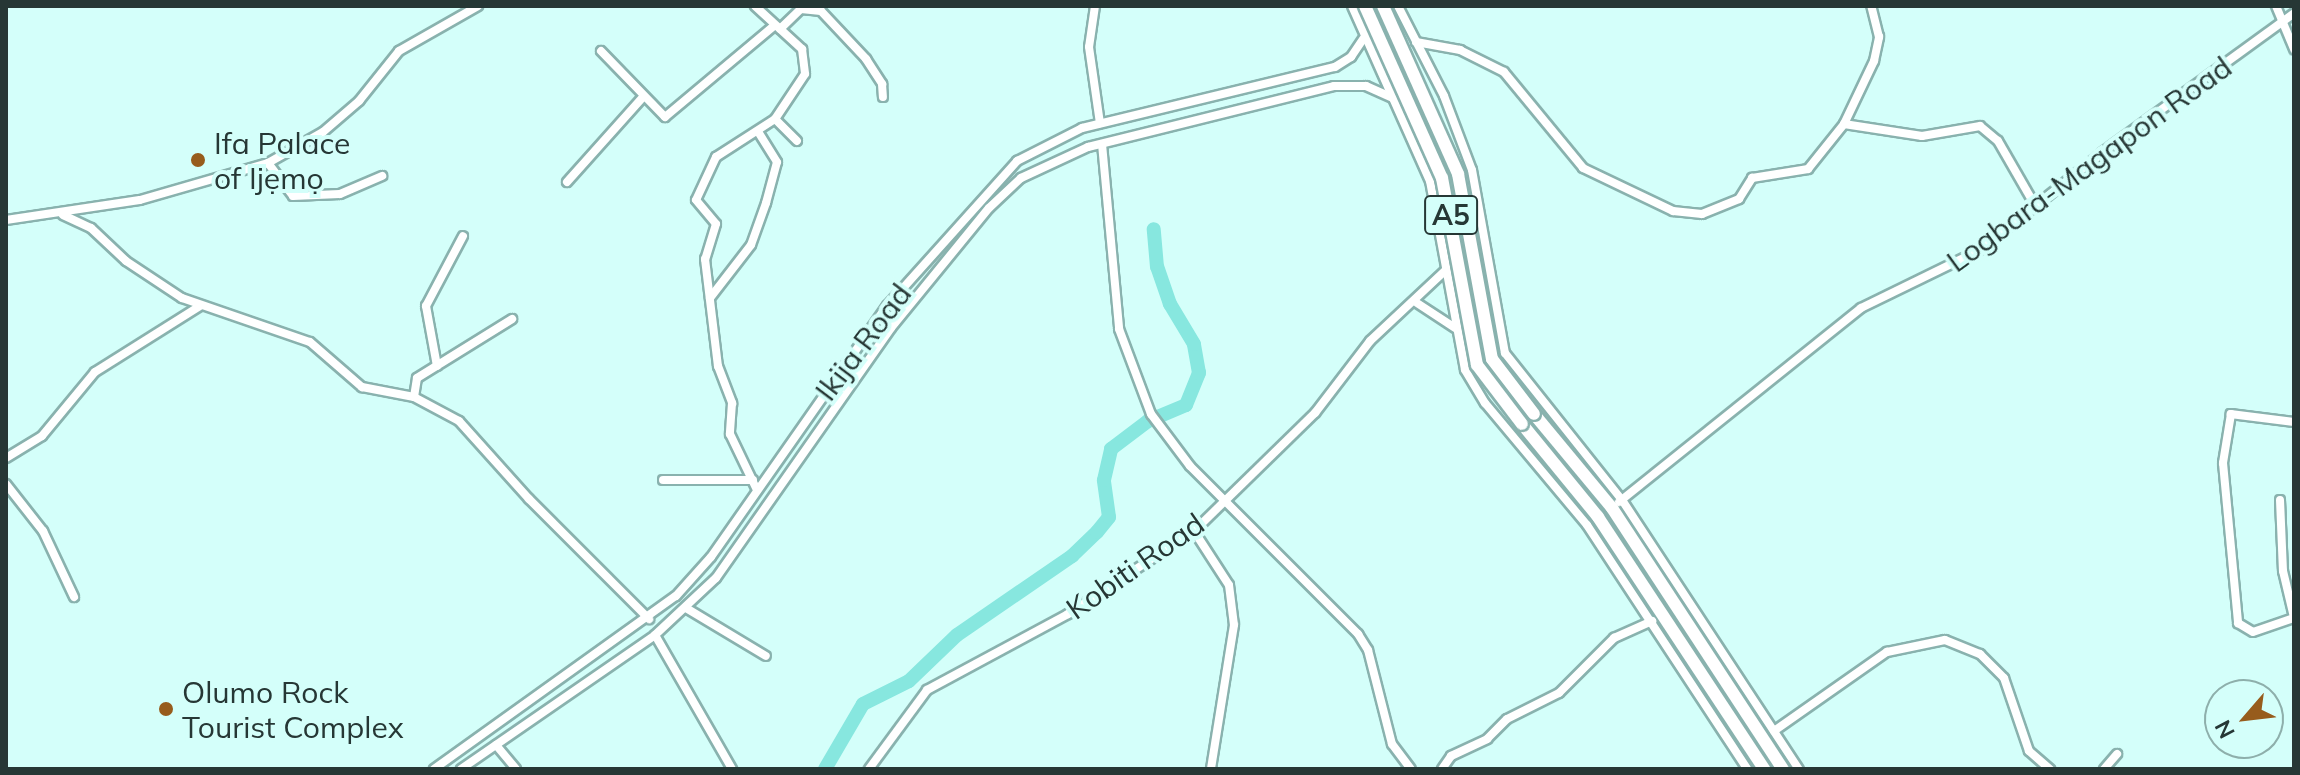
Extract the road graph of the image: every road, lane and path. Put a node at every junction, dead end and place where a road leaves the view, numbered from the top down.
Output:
1 (478, 6) edge
2 (755, 6) edge
3 (1095, 6) edge
4 (1352, 6) edge
5 (1365, 6) edge
6 (1383, 6) edge
7 (1398, 6) edge
8 (1871, 6) edge
9 (2276, 6) edge
10 (2294, 13) edge
11 (2283, 23) junction
12 (777, 28) junction
13 (1363, 39) junction
14 (1416, 42) junction
15 (2294, 49) edge
16 (601, 51) dead end
17 (883, 97) dead end
18 (1391, 97) junction
19 (642, 98) junction
20 (775, 119) junction
21 (1100, 123) junction
22 (1455, 123) junction
23 (1844, 124) junction
24 (758, 131) junction
25 (797, 141) dead end
26 (1413, 141) junction
27 (1102, 144) junction
28 (268, 163) junction
29 (382, 176) dead end
30 (567, 182) dead end
31 (2036, 207) junction
32 (63, 215) junction
33 (6, 220) edge
34 (463, 236) dead end
35 (1446, 270) junction
36 (710, 298) junction
37 (1417, 303) junction
38 (200, 306) junction
39 (512, 319) dead end
40 (1455, 328) junction
41 (437, 366) junction
42 (414, 397) junction
43 (2294, 422) edge
44 (6, 458) edge
45 (663, 480) dead end
46 (753, 480) junction
47 (6, 484) edge
48 (757, 490) junction
49 (1225, 499) junction
50 (2280, 500) dead end
51 (1617, 504) junction
52 (1598, 517) junction
53 (1587, 525) junction
54 (1194, 531) junction
55 (74, 597) dead end
56 (686, 608) junction
57 (2294, 617) edge
58 (649, 619) junction
59 (1652, 621) junction
60 (655, 635) junction
61 (766, 656) dead end
62 (1774, 731) junction
63 (496, 745) junction
64 (2117, 754) dead end
65 (434, 769) edge
66 (461, 769) edge
67 (516, 769) edge
68 (732, 769) edge
69 (869, 769) edge
70 (1211, 769) edge
71 (1411, 769) edge
72 (1442, 769) edge
73 (1747, 769) edge
74 (1764, 769) edge
75 (1783, 769) edge
76 (1799, 769) edge
77 (2050, 769) edge
78 (2104, 769) edge

1 - 28 street
2 - 12 street
3 - 21 street
4 - 13 street
5 - 52 highway, A5, bridge
6 - 51 highway, A5, bridge
7 - 14 street
8 - 23 street
9 - 11 street
10 - 11 street, Logbara-Magapon Road
11 - 15 street
11 - 31 street, Logbara-Magapon Road
12 - 17 street
12 - 19 street
12 - 20 street
13 - 18 street
13 - 21 street, Ikija Road
14 - 22 street
14 - 23 street
16 - 19 street
18 - 26 street
18 - 27 street, Ikija Road
19 - 30 street
20 - 24 street
20 - 25 street
21 - 48 street, Ikija Road
22 - 26 street
22 - 51 street
23 - 31 street
24 - 36 street
24 - 36 street
26 - 35 street
27 - 49 street
27 - 56 street, Ikija Road
28 - 29 street
28 - 32 street
31 - 51 street, Logbara-Magapon Road
32 - 33 street
32 - 38 street
34 - 41 street
35 - 37 street, Kobiti Road
35 - 40 street
36 - 46 street
37 - 40 street
37 - 49 street, Kobiti Road
38 - 42 street
38 - 44 street
39 - 41 street
40 - 53 street
41 - 42 street
42 - 58 street
43 - 57 street
45 - 46 street
46 - 48 street
47 - 55 street
48 - 58 street, Ikija Road
49 - 54 street, Kobiti Road
49 - 71 street
50 - 57 street
51 - 62 street
51 - 75 highway, A5
52 - 53 highway
52 - 74 highway, A5
53 - 59 street
54 - 69 street, Kobiti Road
54 - 70 street
56 - 60 street, Ikija Road
56 - 61 street
58 - 65 street, Ikija Road
59 - 72 street
59 - 73 street
60 - 63 street, Ikija Road
60 - 68 street
62 - 76 street
62 - 77 street
63 - 66 street, Ikija Road
63 - 67 street
64 - 78 street

